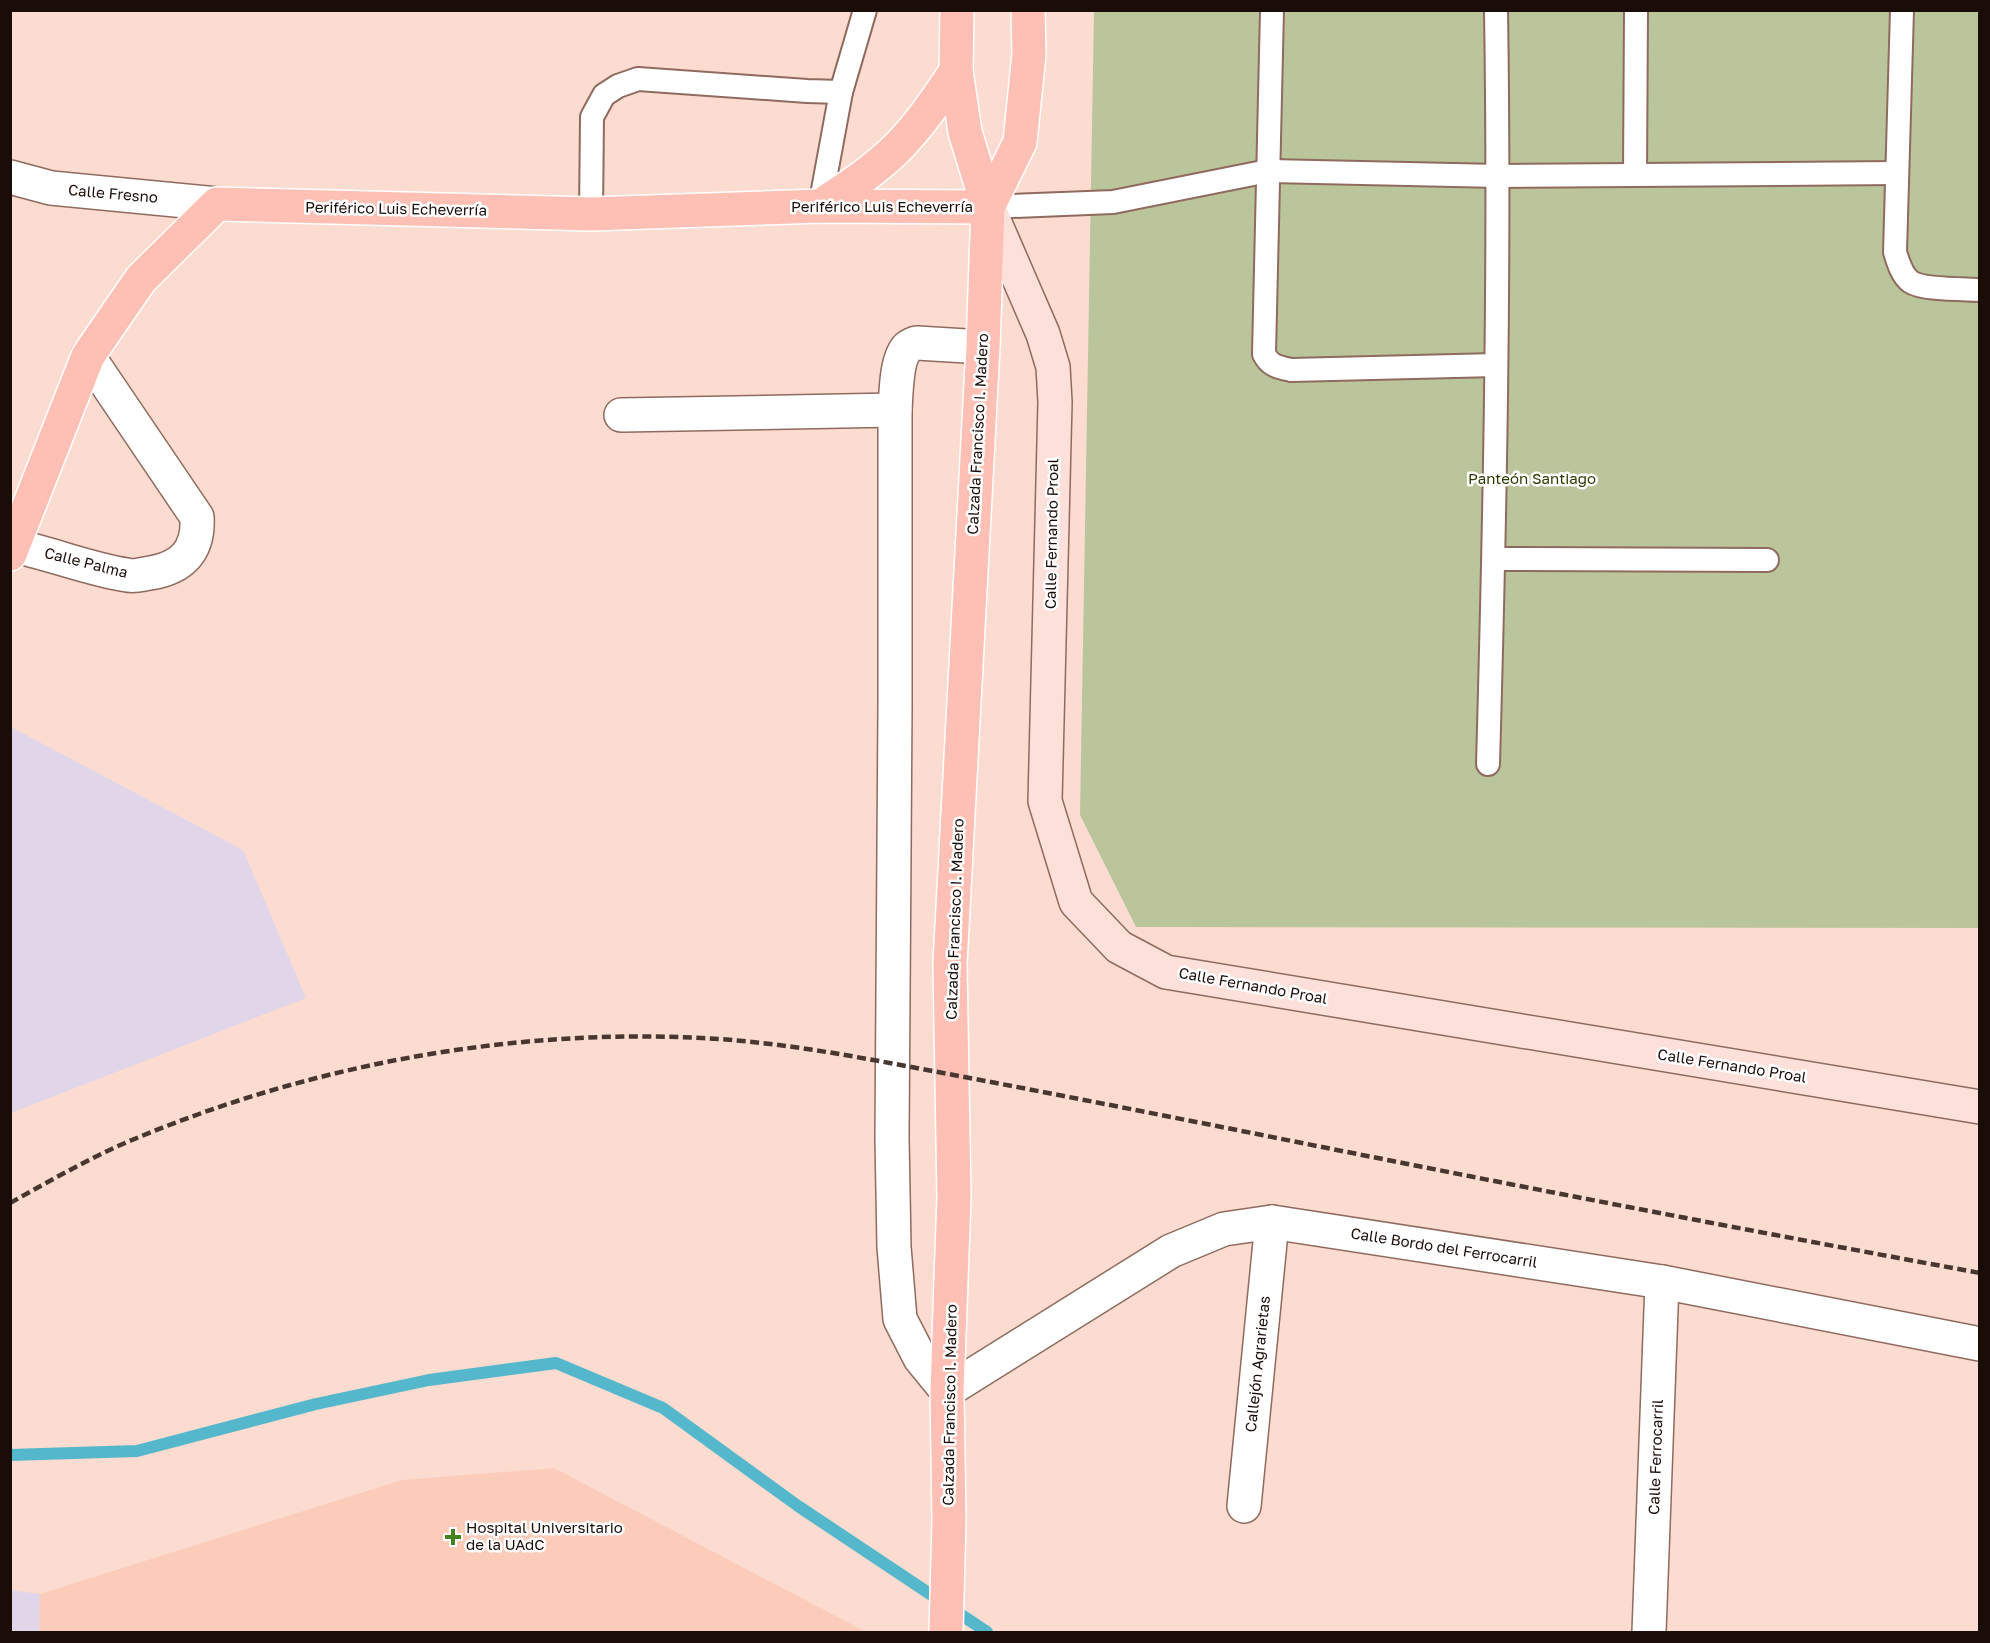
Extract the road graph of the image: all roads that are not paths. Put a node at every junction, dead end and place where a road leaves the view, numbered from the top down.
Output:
1 (865, 10) edge
2 (957, 10) edge
3 (1028, 10) edge
4 (1272, 10) edge
5 (1496, 10) edge
6 (1636, 10) edge
7 (1902, 10) edge
8 (956, 71) junction
9 (841, 92) junction
10 (1268, 171) junction
11 (1896, 173) junction
12 (1635, 175) junction
13 (1499, 176) junction
14 (10, 177) edge
15 (217, 204) junction
16 (820, 206) junction
17 (988, 207) junction
18 (591, 214) junction
19 (1980, 290) edge
20 (983, 347) junction
21 (88, 356) junction
22 (1496, 365) junction
23 (895, 410) junction
24 (621, 415) dead end
25 (12, 548) edge
26 (1494, 559) junction
27 (1767, 560) dead end
28 (1488, 764) dead end
29 (1980, 1107) edge
30 (1272, 1222) junction
31 (1662, 1282) junction
32 (1980, 1344) edge
33 (947, 1391) junction
34 (1244, 1506) dead end
35 (946, 1632) edge
36 (1649, 1632) edge

1 - 9 lane
2 - 8 main road, Calzada Francisco I. Madero
3 - 17 main road, Calzada Francisco I. Madero
4 - 10 lane
5 - 13 lane
6 - 12 lane
7 - 11 lane
8 - 16 main road
8 - 17 main road, Calzada Francisco I. Madero
9 - 16 lane
9 - 18 lane
10 - 13 lane
10 - 17 lane
10 - 22 lane
11 - 12 lane
11 - 19 lane
12 - 13 lane
13 - 22 lane
14 - 15 street, Calle Fresno
15 - 18 main road, Periférico Luis Echeverría
15 - 21 main road
16 - 17 main road, Periférico Luis Echeverría
16 - 18 main road, Periférico Luis Echeverría
17 - 20 main road, Calzada Francisco I. Madero
17 - 29 street, Calle Fernando Proal
20 - 23 street
20 - 33 main road, Calzada Francisco I. Madero
21 - 25 main road
21 - 25 street, Calle Palma
22 - 26 lane
23 - 24 street
23 - 33 street
26 - 27 lane
26 - 28 lane
30 - 31 street, Calle Bordo del Ferrocarril
30 - 33 street, Calle Bordo del Ferrocarril
30 - 34 street, Callejón Agrarietas
31 - 32 street, Calle Bordo del Ferrocarril
31 - 36 street, Calle Ferrocarril
33 - 35 main road, Calzada Francisco I. Madero

